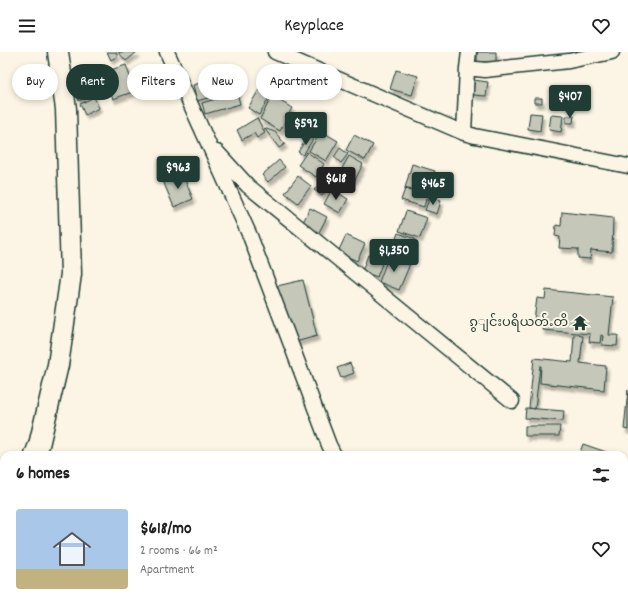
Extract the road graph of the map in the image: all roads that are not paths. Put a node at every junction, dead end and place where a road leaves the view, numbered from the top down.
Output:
1 (58, 52) edge
2 (167, 52) edge
3 (275, 52) edge
4 (469, 52) edge
5 (612, 52) edge
6 (467, 68) junction
7 (464, 133) junction
8 (207, 141) junction
9 (628, 166) edge
10 (512, 401) dead end
11 (37, 451) edge
12 (332, 451) edge

1 - 11 main road
2 - 8 street
3 - 7 street
4 - 6 street
5 - 6 street
6 - 7 street
7 - 9 street
8 - 10 street
8 - 12 street

